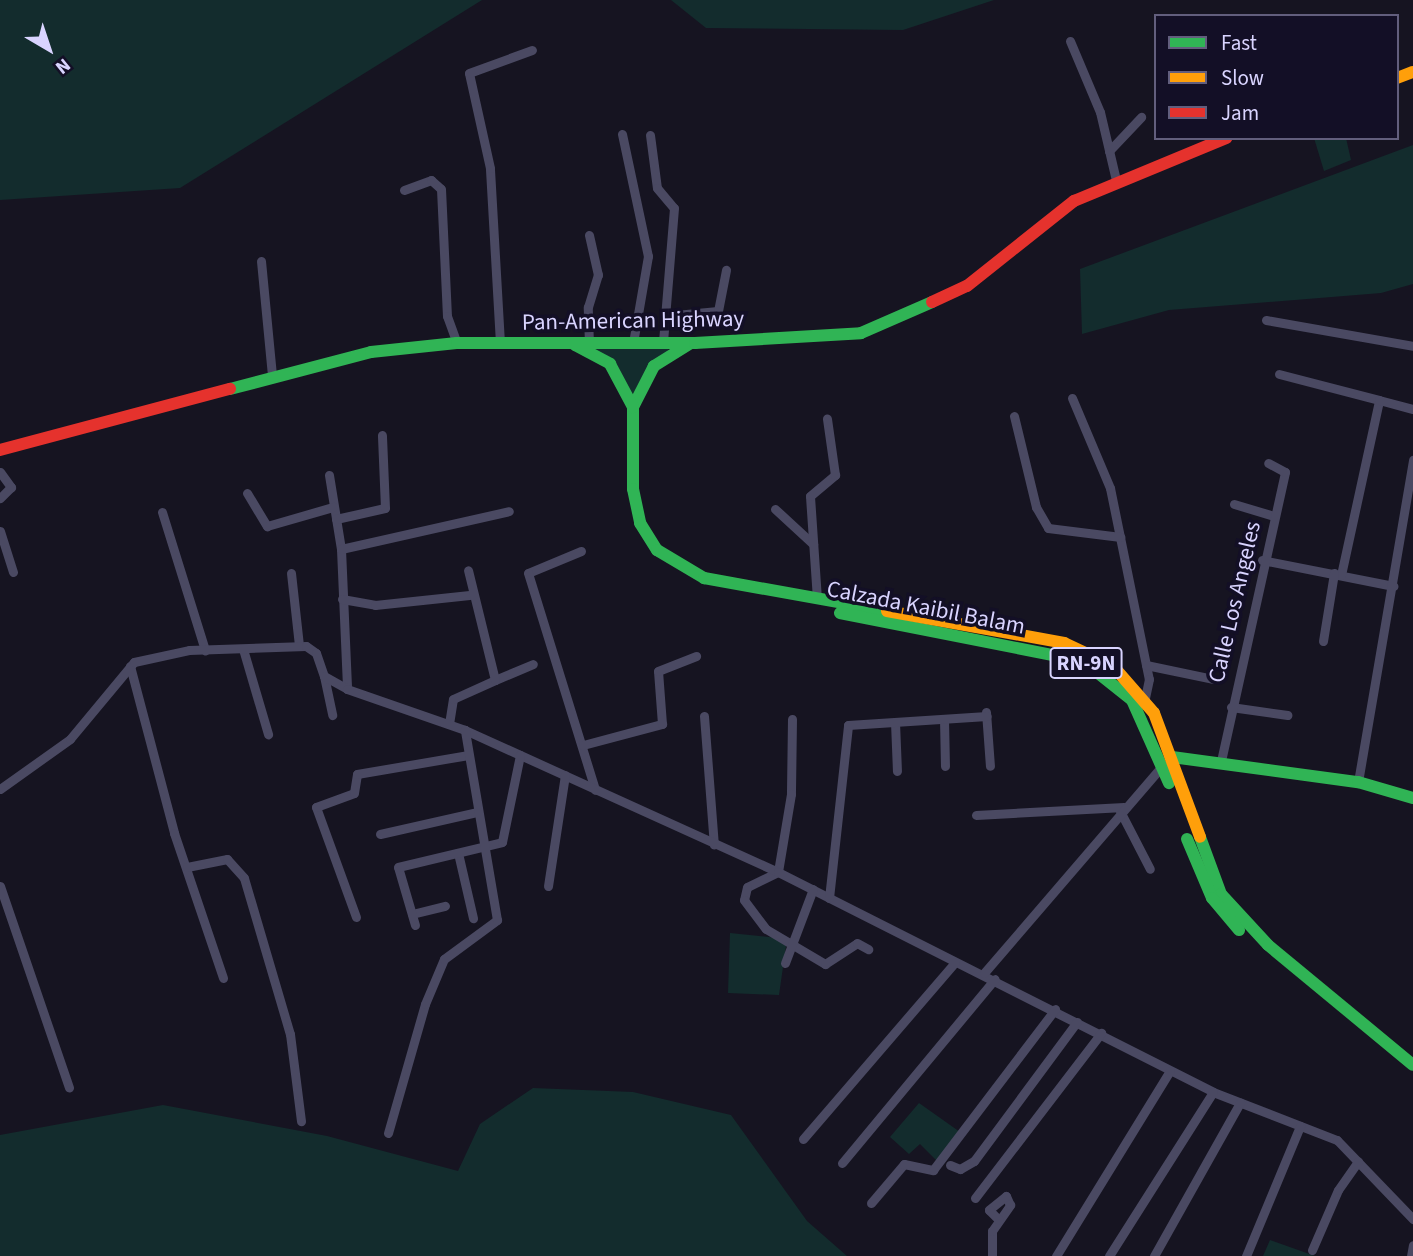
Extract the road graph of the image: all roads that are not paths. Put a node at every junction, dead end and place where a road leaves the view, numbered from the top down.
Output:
1 (1070, 41) dead end
2 (532, 50) dead end
3 (1141, 117) dead end
4 (622, 134) dead end
5 (650, 135) dead end
6 (1221, 140) edge
7 (1109, 151) junction
8 (1116, 180) junction
9 (404, 190) dead end
10 (589, 235) dead end
11 (261, 261) dead end
12 (726, 270) dead end
13 (665, 316) junction
14 (1266, 320) dead end
15 (457, 343) junction
16 (500, 343) junction
17 (634, 343) junction
18 (663, 343) junction
19 (691, 343) junction
20 (570, 344) junction
21 (589, 344) junction
22 (1413, 346) edge
23 (1279, 374) dead end
24 (272, 376) junction
25 (1072, 398) dead end
26 (1379, 400) junction
27 (632, 407) junction
28 (1413, 409) edge
29 (1014, 415) dead end
30 (827, 419) dead end
31 (382, 435) dead end
32 (0, 450) edge
33 (1413, 460) edge
34 (1268, 463) dead end
35 (630, 470) junction
36 (0, 472) edge
37 (329, 475) dead end
38 (247, 493) dead end
39 (0, 498) edge
40 (1234, 504) dead end
41 (333, 507) junction
42 (775, 509) dead end
43 (509, 511) dead end
44 (162, 512) dead end
45 (1274, 516) junction
46 (336, 519) junction
47 (0, 531) edge
48 (1120, 537) junction
49 (813, 544) junction
50 (341, 549) junction
51 (581, 551) dead end
52 (1262, 560) junction
53 (468, 570) dead end
54 (13, 572) dead end
55 (291, 573) dead end
56 (1338, 574) junction
57 (1393, 586) junction
58 (469, 594) junction
59 (342, 599) junction
60 (817, 599) junction
61 (1323, 641) dead end
62 (299, 646) junction
63 (243, 649) junction
64 (205, 650) junction
65 (696, 656) dead end
66 (533, 664) dead end
67 (1146, 665) junction
68 (130, 666) junction
69 (324, 676) junction
70 (1213, 679) dead end
71 (495, 680) junction
72 (347, 689) junction
73 (1145, 698) junction
74 (1231, 707) junction
75 (332, 715) dead end
76 (1287, 715) dead end
77 (704, 716) dead end
78 (792, 719) dead end
79 (944, 719) junction
80 (895, 722) junction
81 (450, 724) junction
82 (466, 730) junction
83 (268, 734) dead end
84 (583, 745) junction
85 (468, 755) junction
86 (520, 755) junction
87 (1168, 761) junction
88 (1222, 761) junction
89 (945, 766) dead end
90 (990, 766) dead end
91 (897, 771) dead end
92 (565, 775) junction
93 (1358, 782) junction
94 (0, 789) edge
95 (596, 790) junction
96 (1413, 798) edge
97 (1122, 809) junction
98 (477, 812) junction
99 (976, 815) dead end
100 (380, 834) dead end
101 (715, 845) junction
102 (482, 847) junction
103 (458, 853) junction
104 (187, 867) junction
105 (1150, 869) dead end
106 (778, 872) junction
107 (0, 886) edge
108 (548, 886) dead end
109 (813, 890) junction
110 (829, 898) junction
111 (445, 906) dead end
112 (412, 914) junction
113 (356, 917) dead end
114 (474, 918) dead end
115 (415, 925) dead end
116 (791, 949) junction
117 (868, 949) dead end
118 (955, 962) junction
119 (785, 963) dead end
120 (984, 973) junction
121 (223, 978) dead end
122 (995, 979) junction
123 (1055, 1009) junction
124 (1077, 1022) junction
125 (1101, 1033) junction
126 (1413, 1065) edge
127 (1170, 1071) junction
128 (1413, 1077) edge
129 (69, 1087) dead end
130 (1213, 1093) junction
131 (1240, 1103) junction
132 (301, 1121) dead end
133 (1300, 1126) junction
134 (388, 1133) dead end
135 (803, 1139) dead end
136 (1358, 1161) junction
137 (842, 1163) dead end
138 (950, 1165) dead end
139 (975, 1198) dead end
140 (871, 1203) dead end
141 (1413, 1219) edge
142 (999, 1220) dead end
143 (1413, 1245) edge
144 (1312, 1250) dead end
145 (992, 1256) edge
146 (1056, 1256) edge
147 (1109, 1256) edge
148 (1154, 1256) edge
149 (1246, 1256) edge
150 (1411, 1256) edge

1 - 7 street
2 - 16 street
3 - 7 street
4 - 17 street
5 - 13 street
6 - 8 main road, Pan-American Highway
7 - 8 street
8 - 19 main road, Pan-American Highway
9 - 15 street
10 - 21 street
11 - 24 street
12 - 13 street
13 - 18 street
14 - 22 street
15 - 16 main road, Pan-American Highway
15 - 24 main road, Pan-American Highway
16 - 20 main road, Pan-American Highway
17 - 18 main road, Pan-American Highway
17 - 21 main road, Pan-American Highway
18 - 19 main road, Pan-American Highway
19 - 27 main road, Calzada Kaibil Balam / RN-9N
20 - 21 main road, Pan-American Highway
20 - 27 main road, Calzada Kaibil Balam / RN-9N
23 - 26 street
24 - 32 main road, Pan-American Highway
25 - 48 street
26 - 28 street
26 - 56 street
27 - 35 main road, Calzada Kaibil Balam / RN-9N
29 - 48 street
30 - 49 street
31 - 46 street
33 - 57 street
34 - 45 street, Calle Los Angeles
35 - 60 main road, Calzada Kaibil Balam / RN-9N
35 - 87 main road, Calzada Kaibil Balam / RN-9N
36 - 39 street
37 - 41 street
38 - 41 street
40 - 45 street
41 - 46 street
42 - 49 street
43 - 50 street
44 - 64 street
45 - 52 street, Calle Los Angeles
46 - 50 street
47 - 54 street
48 - 67 street
49 - 60 street
50 - 59 street
51 - 84 street
52 - 56 street
52 - 74 street, Calle Los Angeles
53 - 58 street
55 - 62 street
56 - 57 street
56 - 61 street
57 - 93 street
58 - 59 street
58 - 71 street
59 - 72 street
60 - 73 main road, Calzada Kaibil Balam / RN-9N
62 - 63 street
62 - 69 street
63 - 64 street
63 - 83 street
64 - 68 street
65 - 84 street
66 - 71 street
67 - 70 street
67 - 73 street
68 - 94 street
68 - 104 street
69 - 72 street
69 - 75 street
71 - 81 street
72 - 81 street
73 - 87 main road, Calzada Kaibil Balam / RN-9N
74 - 76 street
74 - 88 street, Calle Los Angeles
77 - 101 street
78 - 106 street
79 - 80 street
79 - 89 street
79 - 90 street
80 - 91 street
80 - 110 street
81 - 82 street
82 - 85 street
82 - 86 street
84 - 95 street
85 - 98 street
85 - 113 street
86 - 92 street
86 - 102 street
87 - 88 main road
87 - 97 street
87 - 126 main road, Calzada Kaibil Balam / RN-9N
87 - 128 main road, Calzada Kaibil Balam / RN-9N
88 - 93 main road
92 - 95 street
92 - 108 street
93 - 96 main road
95 - 101 street
97 - 99 street
97 - 105 street
97 - 120 street
98 - 100 street
98 - 102 street
101 - 106 street
102 - 103 street
102 - 134 street
103 - 112 street
103 - 114 street
104 - 121 street
104 - 132 street
106 - 109 street
106 - 116 street
107 - 129 street
109 - 110 street
109 - 116 street
110 - 118 street
111 - 112 street
112 - 115 street
116 - 117 street
116 - 119 street
118 - 120 street
118 - 135 street
120 - 122 street
122 - 123 street
122 - 137 street
123 - 124 street
123 - 140 street
124 - 125 street
124 - 138 street
125 - 127 street
125 - 139 street
127 - 130 street
127 - 146 street
130 - 131 street
130 - 147 street
131 - 133 street
131 - 148 street
133 - 136 street
133 - 149 street
136 - 141 street
136 - 144 street
142 - 145 street
143 - 150 street

